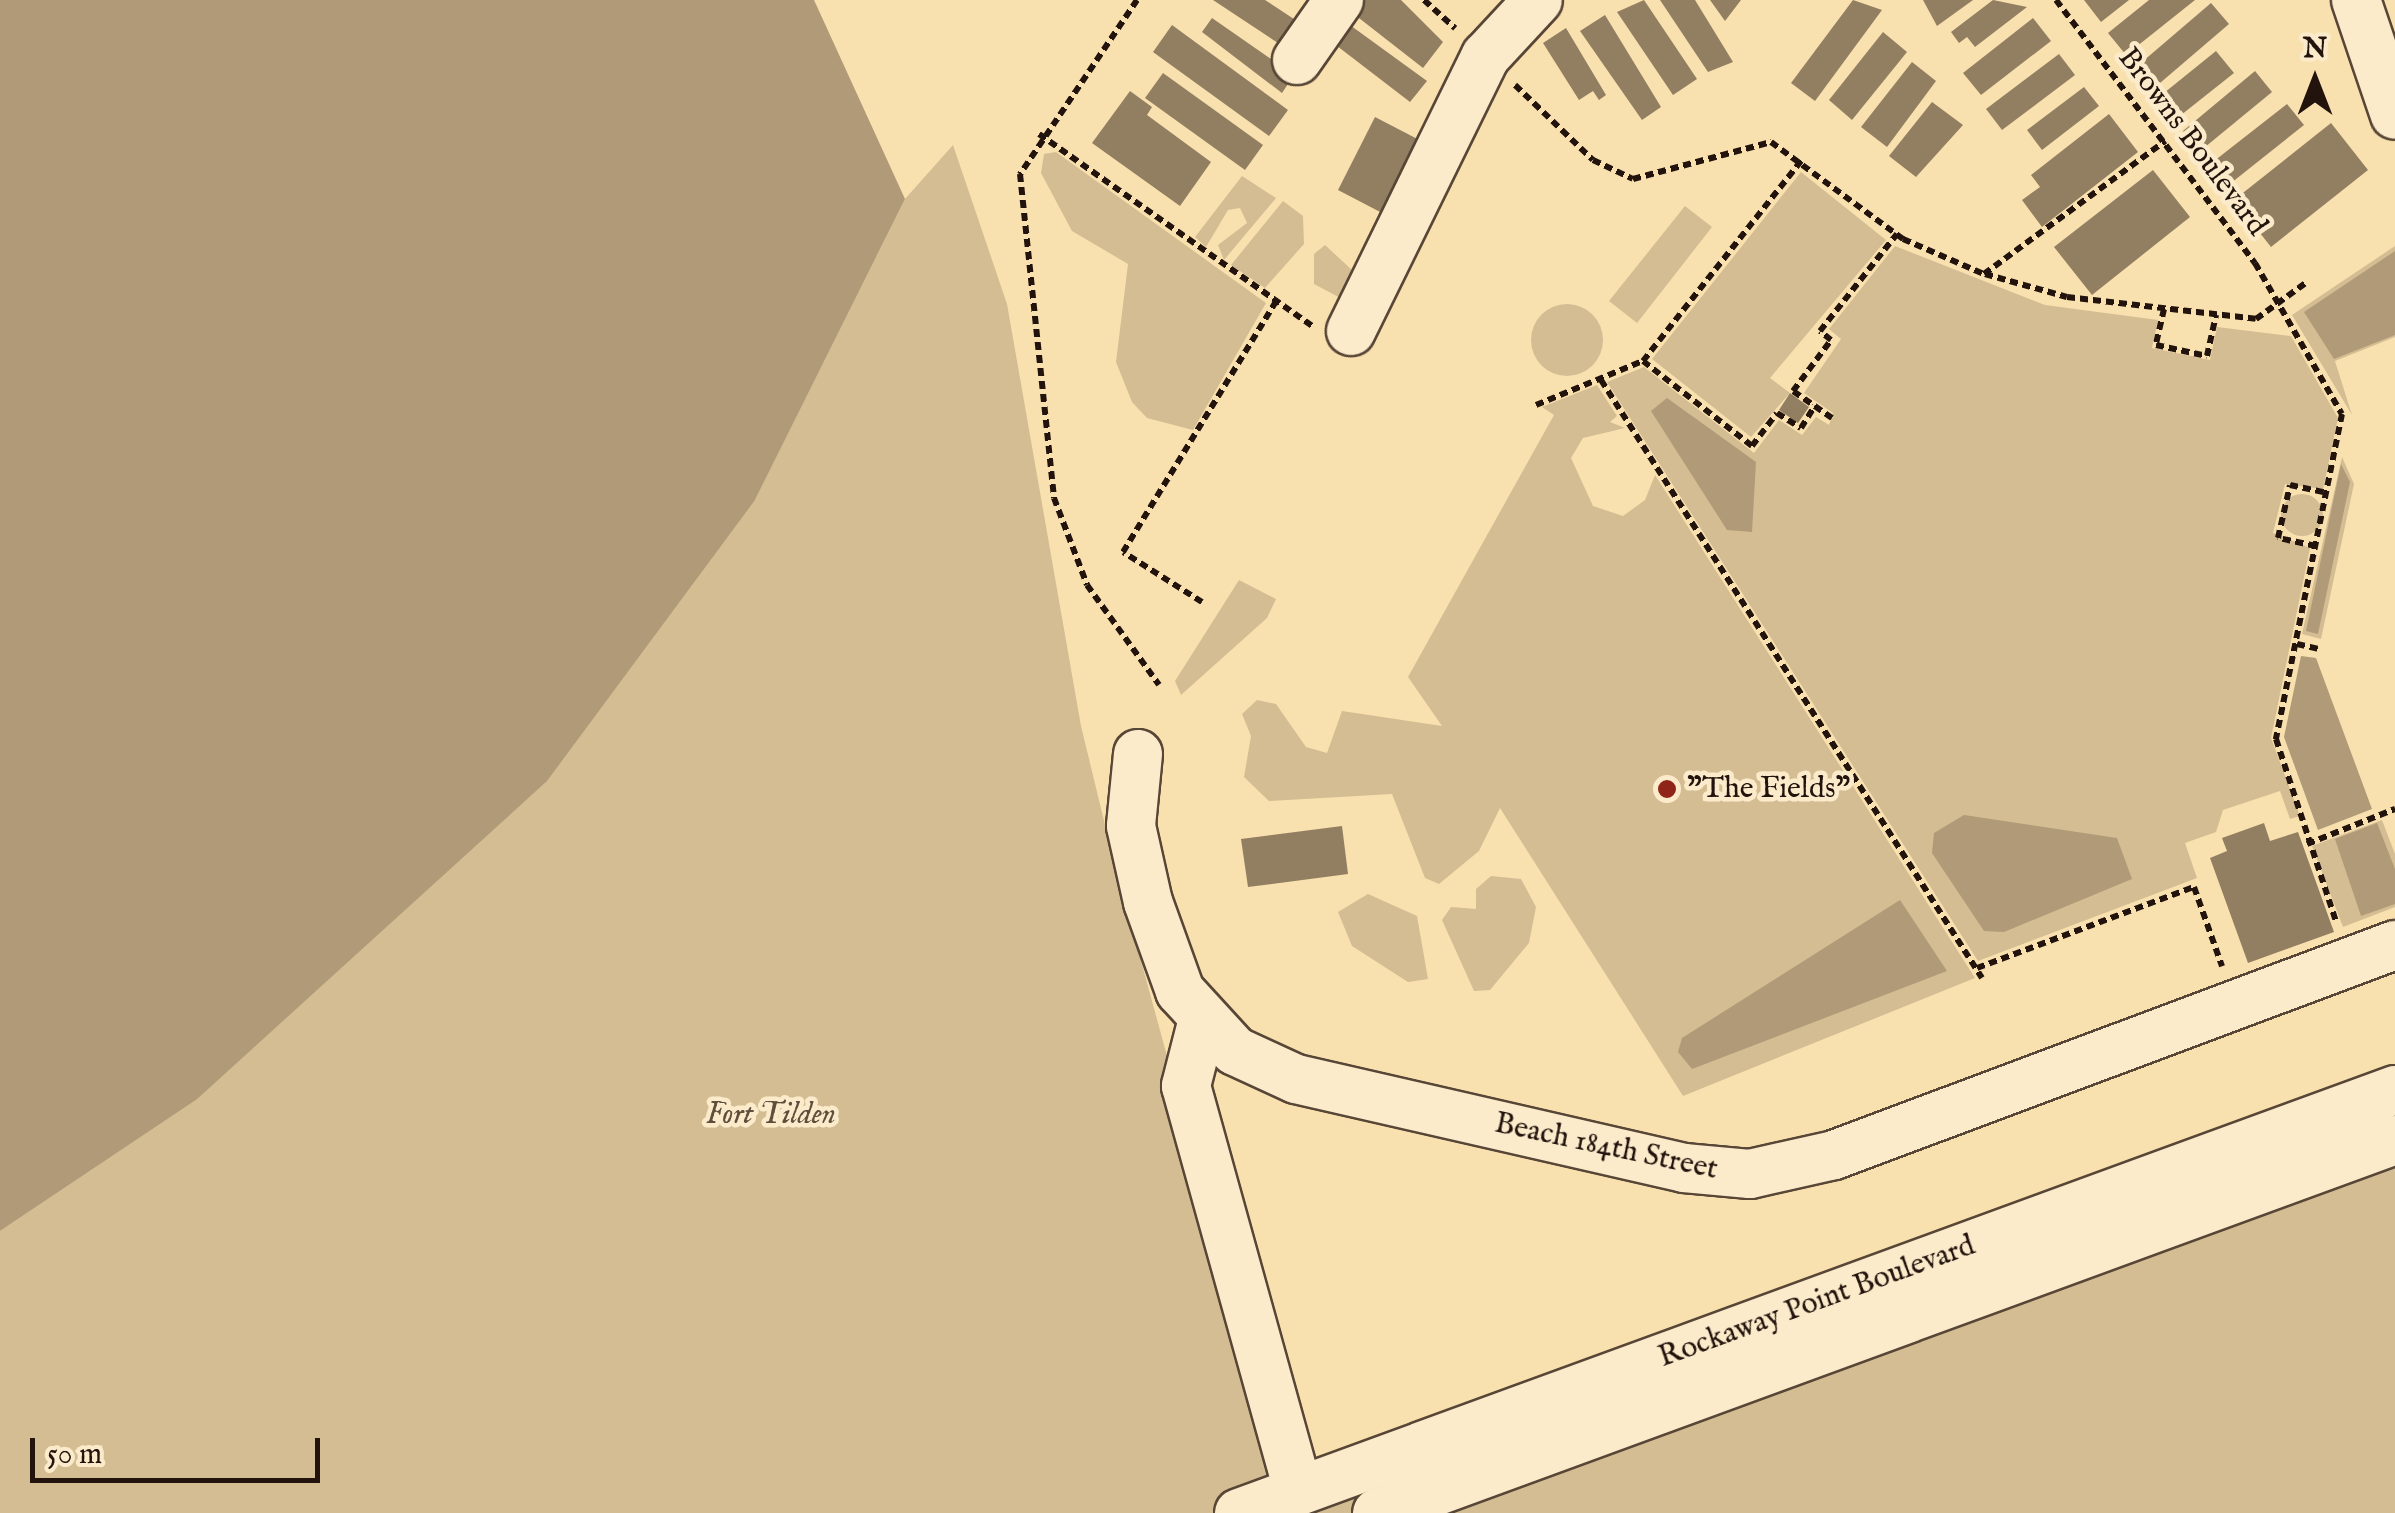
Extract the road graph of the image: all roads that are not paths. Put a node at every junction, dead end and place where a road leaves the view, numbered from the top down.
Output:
1 (1339, 0) edge
2 (1538, 0) edge
3 (2356, 0) edge
4 (1297, 60) dead end
5 (2395, 115) edge
6 (1351, 332) dead end
7 (1138, 754) dead end
8 (2395, 945) edge
9 (1202, 1024) junction
10 (2395, 1090) edge
11 (2395, 1140) edge
12 (1376, 1464) junction
13 (1298, 1491) junction
14 (1384, 1511) edge
15 (1239, 1513) edge

1 - 4 street
2 - 6 street
3 - 5 street
7 - 9 street
8 - 9 street, Beach 184th Street
9 - 13 street
10 - 12 street, Rockaway Point Boulevard
11 - 14 street, Rockaway Point Boulevard
12 - 13 street, Rockaway Point Boulevard
12 - 14 street
13 - 15 street, Rockaway Point Boulevard

